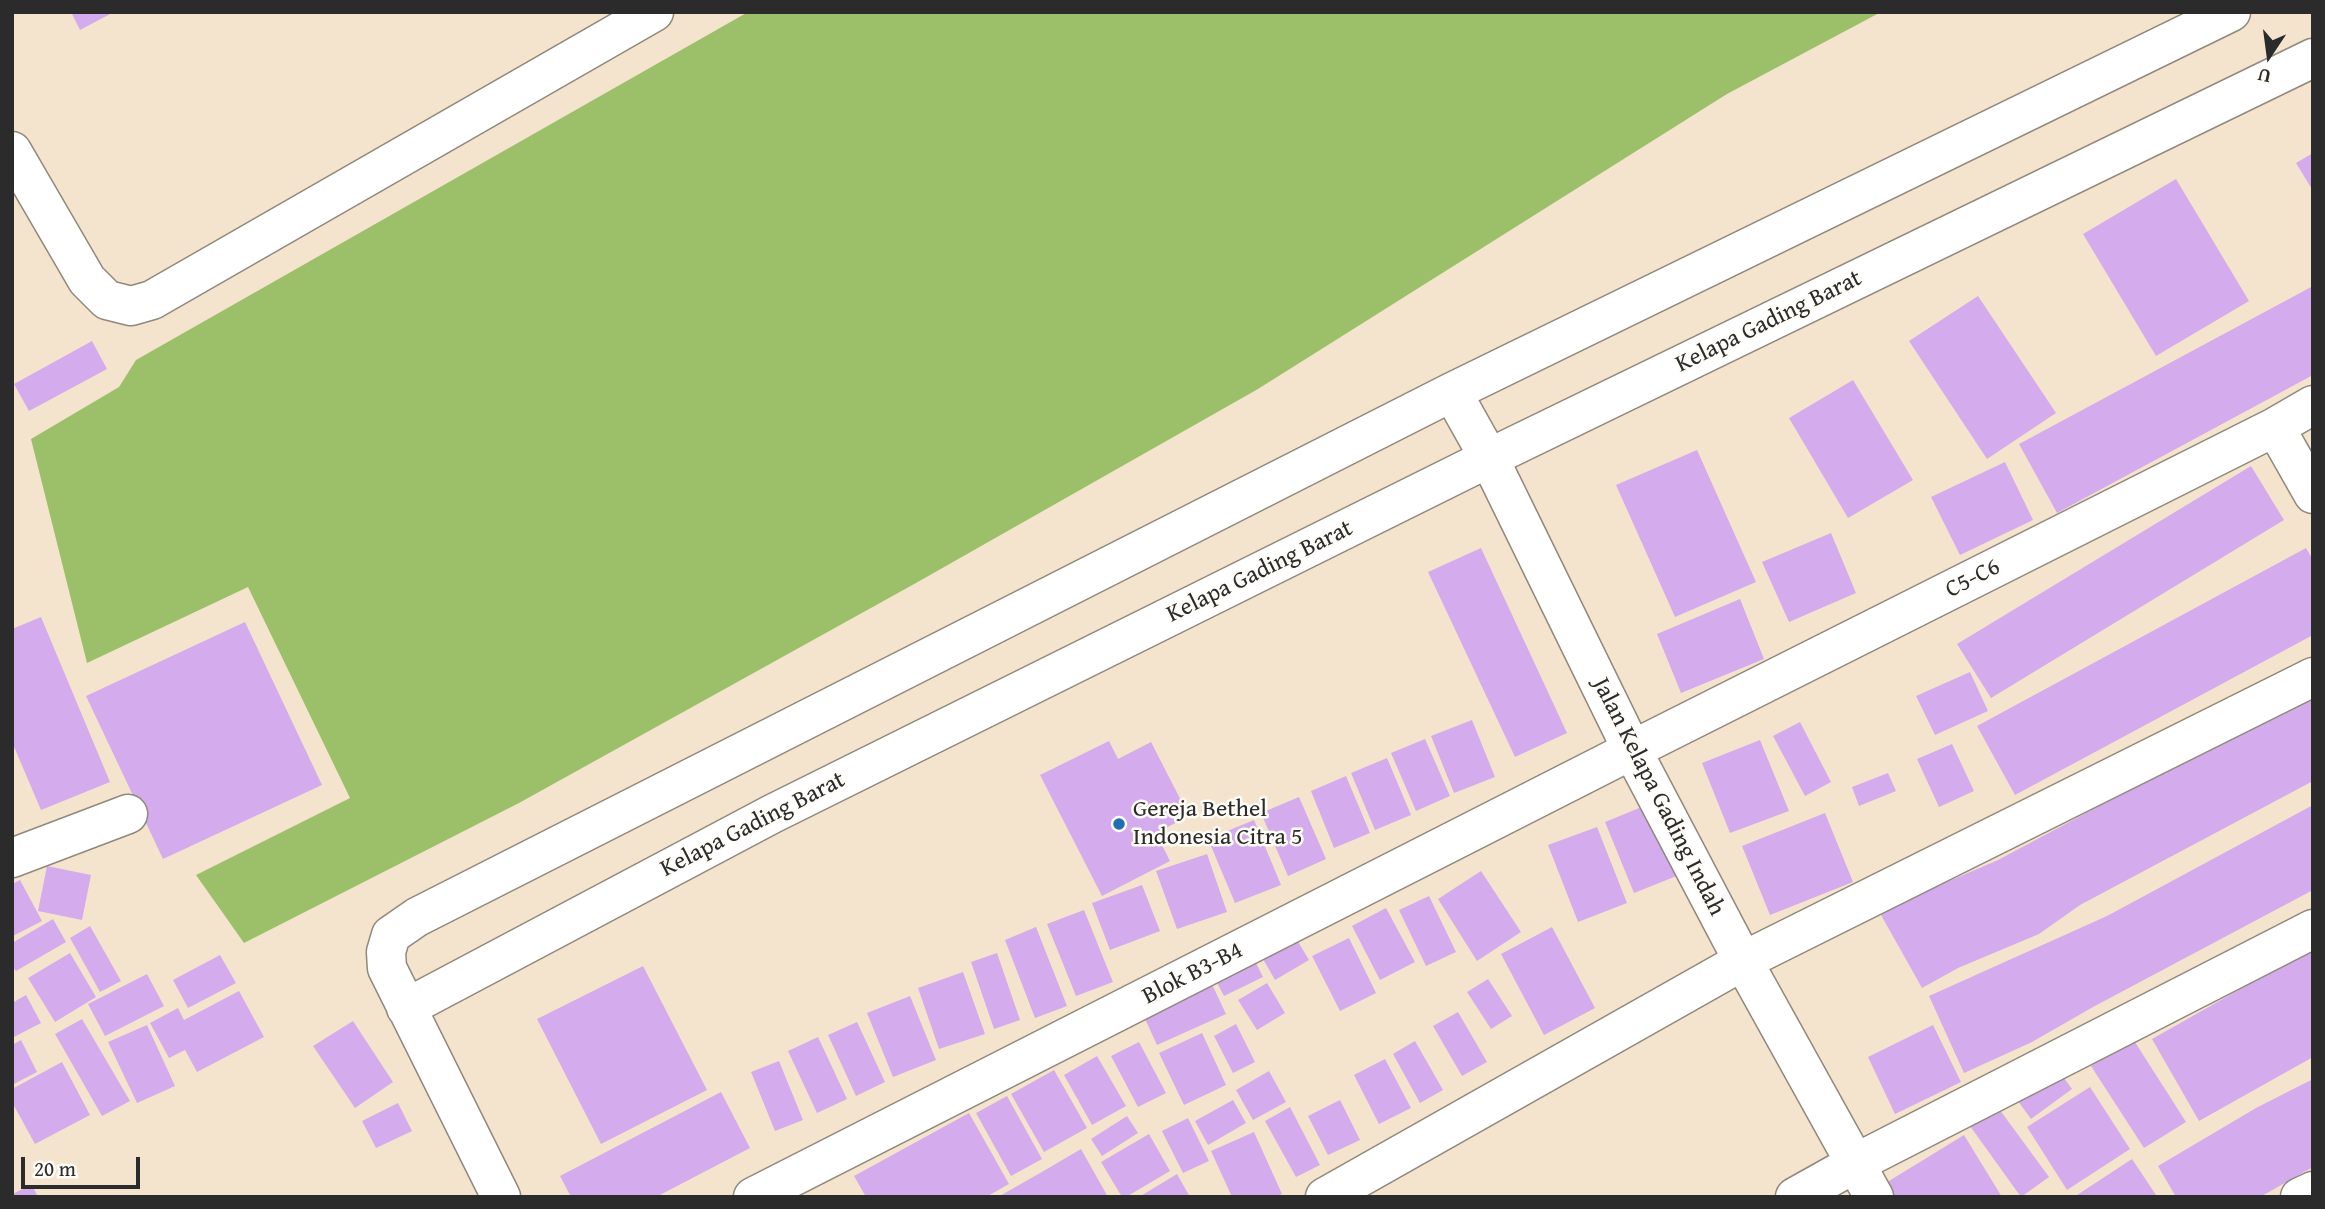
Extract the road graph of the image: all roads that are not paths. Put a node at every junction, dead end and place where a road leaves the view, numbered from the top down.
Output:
1 (654, 12) edge
2 (2231, 12) edge
3 (2313, 58) edge
4 (12, 151) edge
5 (1452, 392) junction
6 (2313, 405) edge
7 (2275, 427) junction
8 (1489, 458) junction
9 (2313, 494) edge
10 (2313, 677) edge
11 (1632, 750) junction
12 (128, 814) dead end
13 (12, 858) edge
14 (2313, 929) edge
15 (1743, 961) junction
16 (406, 1008) junction
17 (1854, 1164) junction
18 (800, 1187) edge
19 (2313, 1191) edge
20 (501, 1197) edge
21 (754, 1197) edge
22 (1325, 1197) edge
23 (1795, 1197) edge
24 (1874, 1197) edge
25 (2300, 1197) edge

1 - 4 street
2 - 5 street
3 - 8 street, Kelapa Gading Barat
5 - 8 street, Jalan Kelapa Gading Indah
5 - 16 street
6 - 7 street, C5-C6
7 - 9 street
7 - 11 street, C5-C6
8 - 11 street, Jalan Kelapa Gading Indah
8 - 16 street, Kelapa Gading Barat
10 - 15 street
11 - 15 street, Jalan Kelapa Gading Indah
11 - 18 street, Blok B3-B4
12 - 13 street
14 - 17 street
15 - 17 street, Jalan Kelapa Gading Indah
15 - 22 street
16 - 20 street
17 - 23 street
17 - 24 street, Jalan Kelapa Gading Indah
18 - 21 street, Blok B3-B4
19 - 25 street

